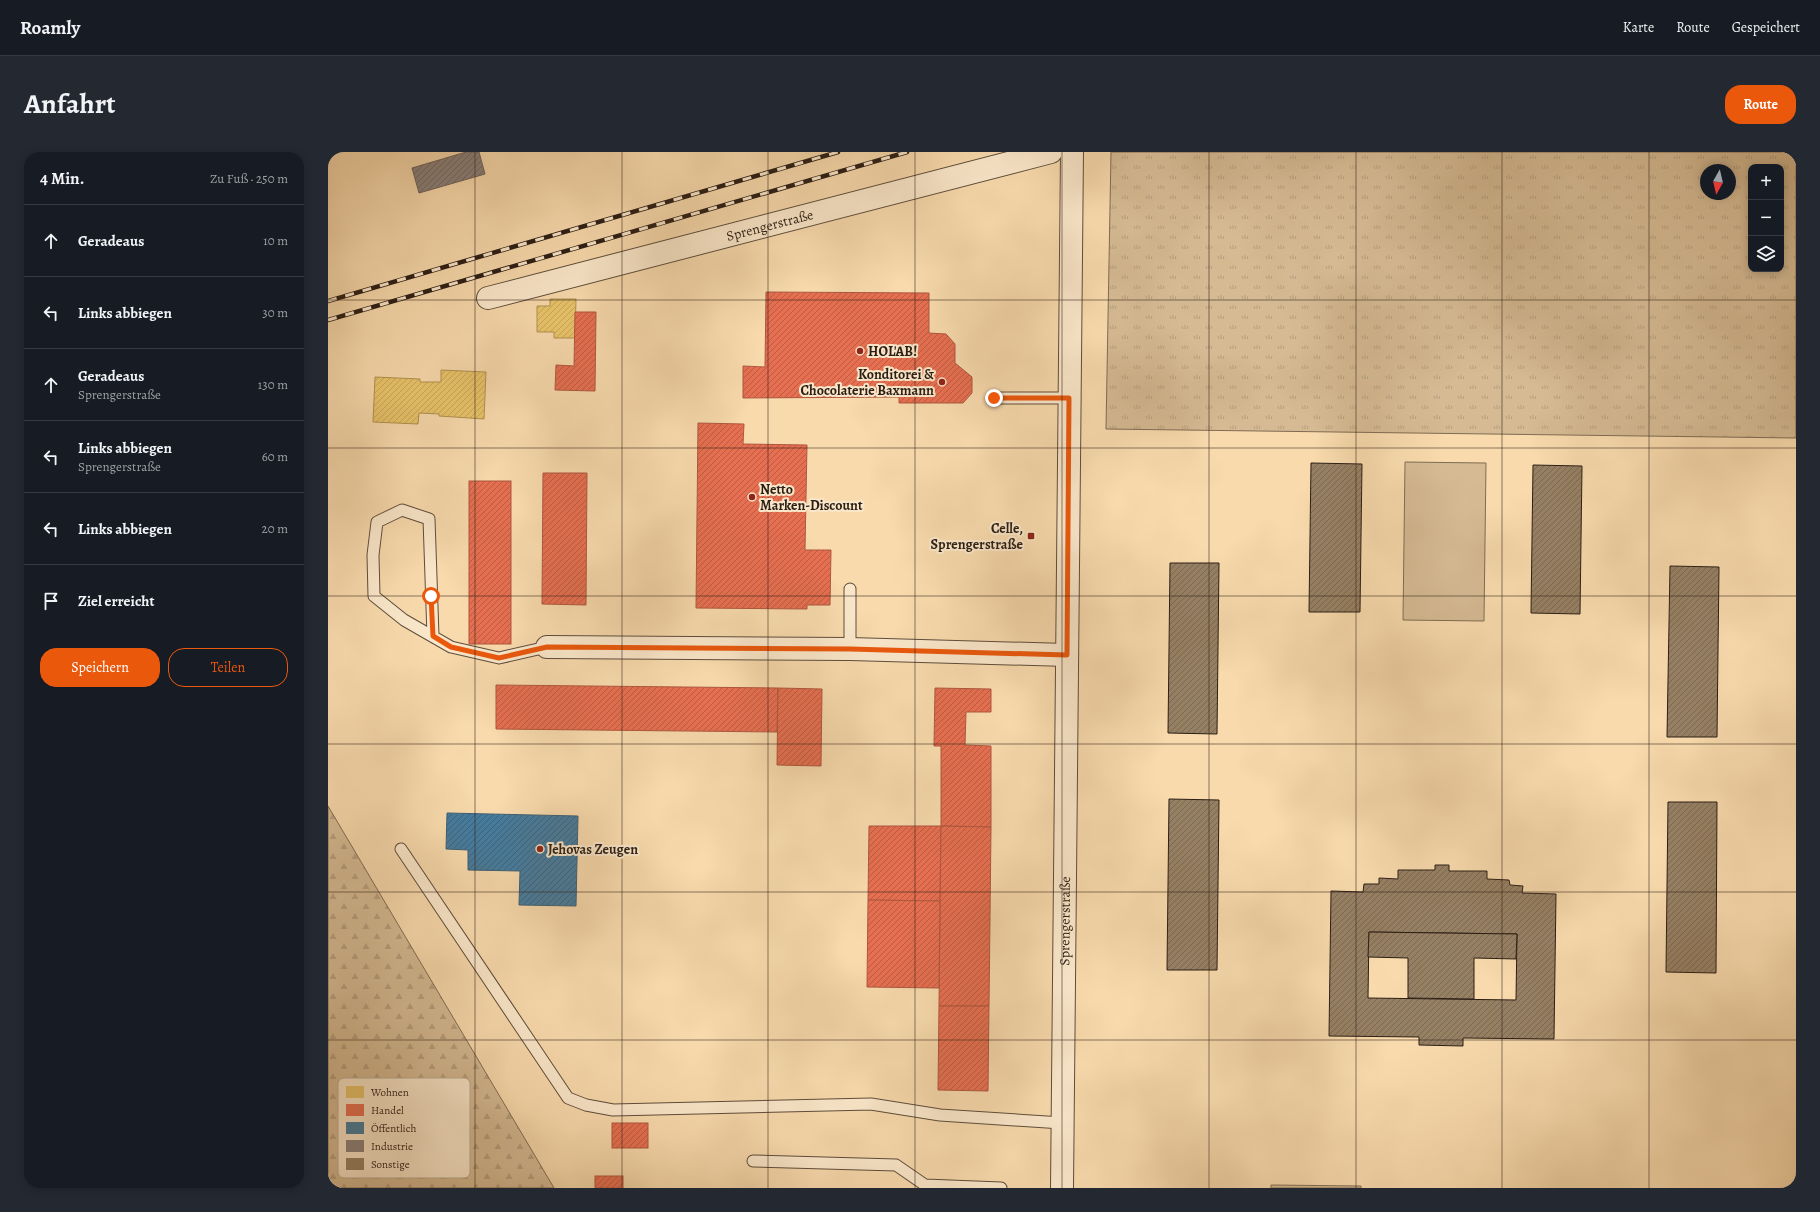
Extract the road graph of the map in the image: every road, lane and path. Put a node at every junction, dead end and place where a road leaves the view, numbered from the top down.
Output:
1 (1051, 152) edge
2 (1072, 152) edge
3 (488, 298) dead end
4 (994, 398) dead end
5 (1069, 398) junction
6 (850, 589) dead end
7 (433, 636) junction
8 (547, 647) joint
9 (850, 649) junction
10 (1067, 655) junction
11 (401, 849) dead end
12 (1062, 1123) junction
13 (753, 1161) dead end
14 (1001, 1188) edge
15 (1062, 1188) edge

1 - 3 street, Sprengerstraße
2 - 5 street, Sprengerstraße
4 - 5 lane
5 - 10 street, Sprengerstraße
6 - 9 lane
7 - 7 lane
7 - 8 lane
8 - 9 street
9 - 10 street
10 - 12 street, Sprengerstraße
11 - 12 lane
12 - 15 street, Sprengerstraße
13 - 14 lane

